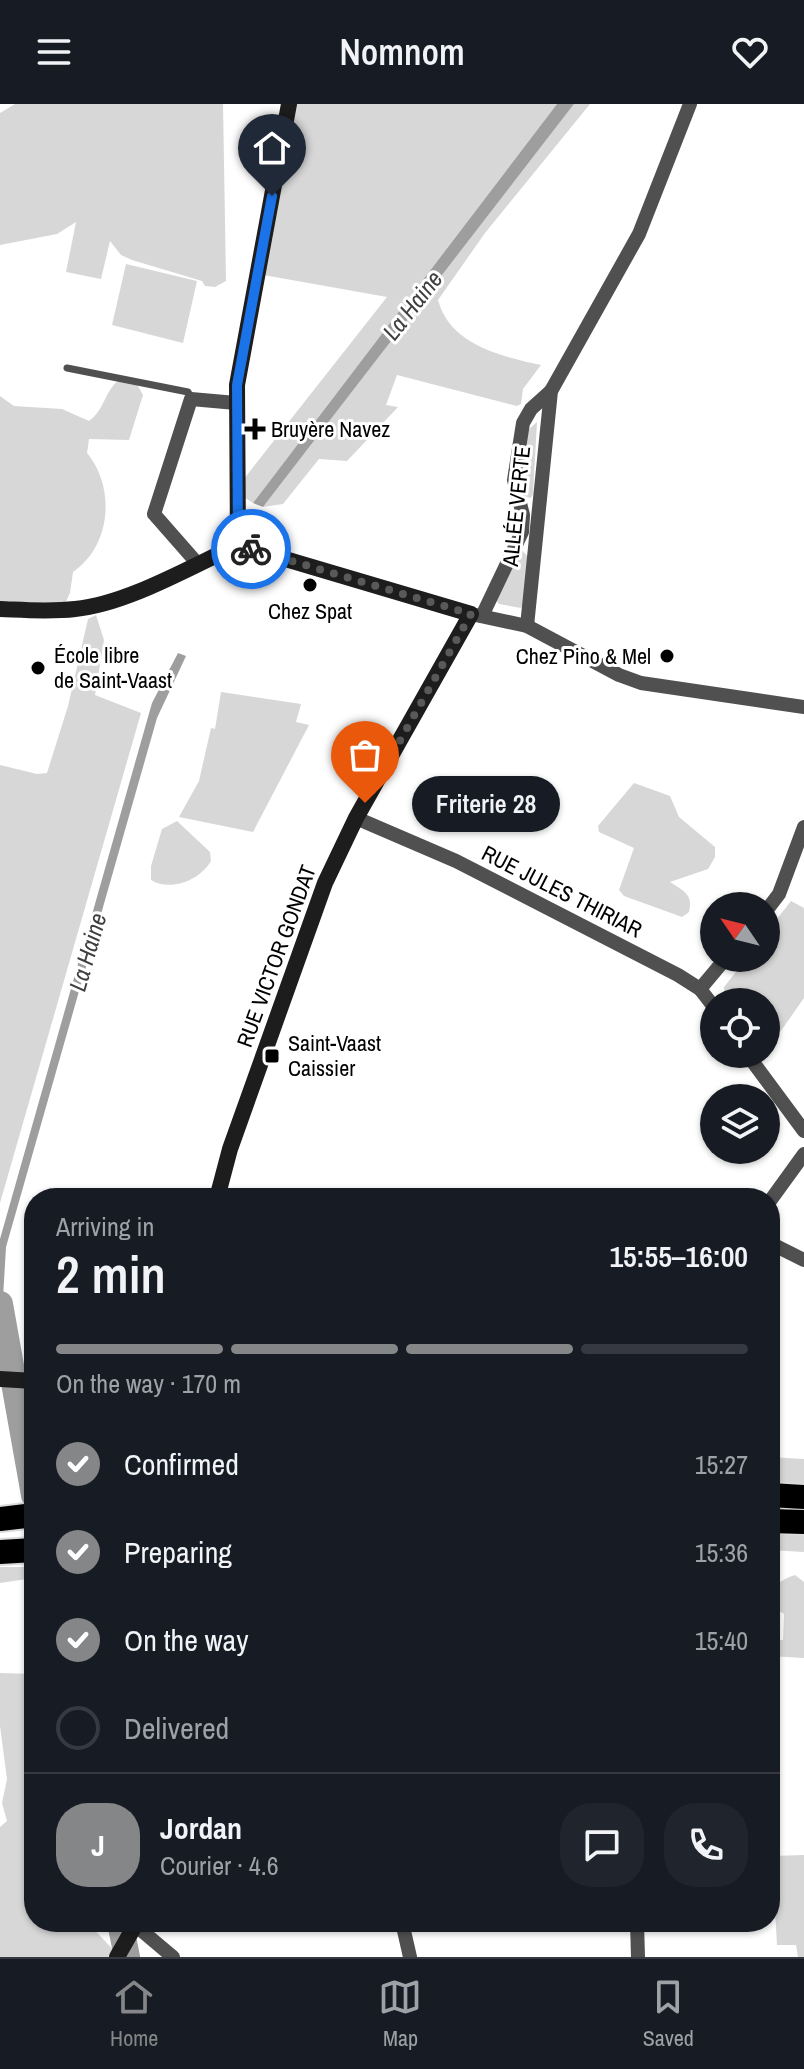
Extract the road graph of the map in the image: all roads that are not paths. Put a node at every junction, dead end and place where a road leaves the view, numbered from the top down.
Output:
1 (289, 104) edge
2 (690, 104) edge
3 (67, 368) dead end
4 (551, 391) junction
5 (192, 399) junction
6 (236, 403) junction
7 (238, 545) junction
8 (197, 563) junction
9 (0, 609) edge
10 (477, 615) junction
11 (527, 626) junction
12 (804, 707) edge
13 (356, 818) junction
14 (804, 827) edge
15 (780, 892) edge
16 (714, 972) edge
17 (701, 988) edge
18 (700, 989) edge
19 (757, 1068) edge
20 (804, 1131) edge
21 (804, 1154) edge
22 (220, 1188) edge
23 (779, 1188) edge
24 (780, 1248) edge
25 (804, 1260) edge
26 (1, 1379) edge
27 (24, 1381) edge
28 (780, 1496) edge
29 (804, 1497) edge
30 (780, 1521) edge
31 (804, 1522) edge
32 (24, 1551) edge
33 (0, 1552) edge
34 (131, 1932) edge
35 (146, 1932) edge
36 (404, 1932) edge
37 (637, 1932) edge
38 (118, 1955) edge
39 (173, 1957) edge
40 (410, 1957) edge
41 (638, 1957) edge

1 - 6 street
2 - 4 street, ALLÉE VERTE
3 - 5 lane
4 - 10 street, ALLÉE VERTE
4 - 11 street, ALLÉE VERTE
5 - 6 street
5 - 8 street
6 - 7 street
7 - 8 street
7 - 10 street
8 - 9 street
10 - 11 street
10 - 13 street, RUE VICTOR GONDAT
11 - 12 street
13 - 18 street, RUE JULES THIRIAR
13 - 22 street, RUE VICTOR GONDAT
14 - 15 street
16 - 17 street
19 - 20 street
21 - 23 street
24 - 25 street
26 - 27 street
28 - 29 highway
30 - 31 highway
32 - 33 highway
34 - 38 street
35 - 39 street
36 - 40 street
37 - 41 street

